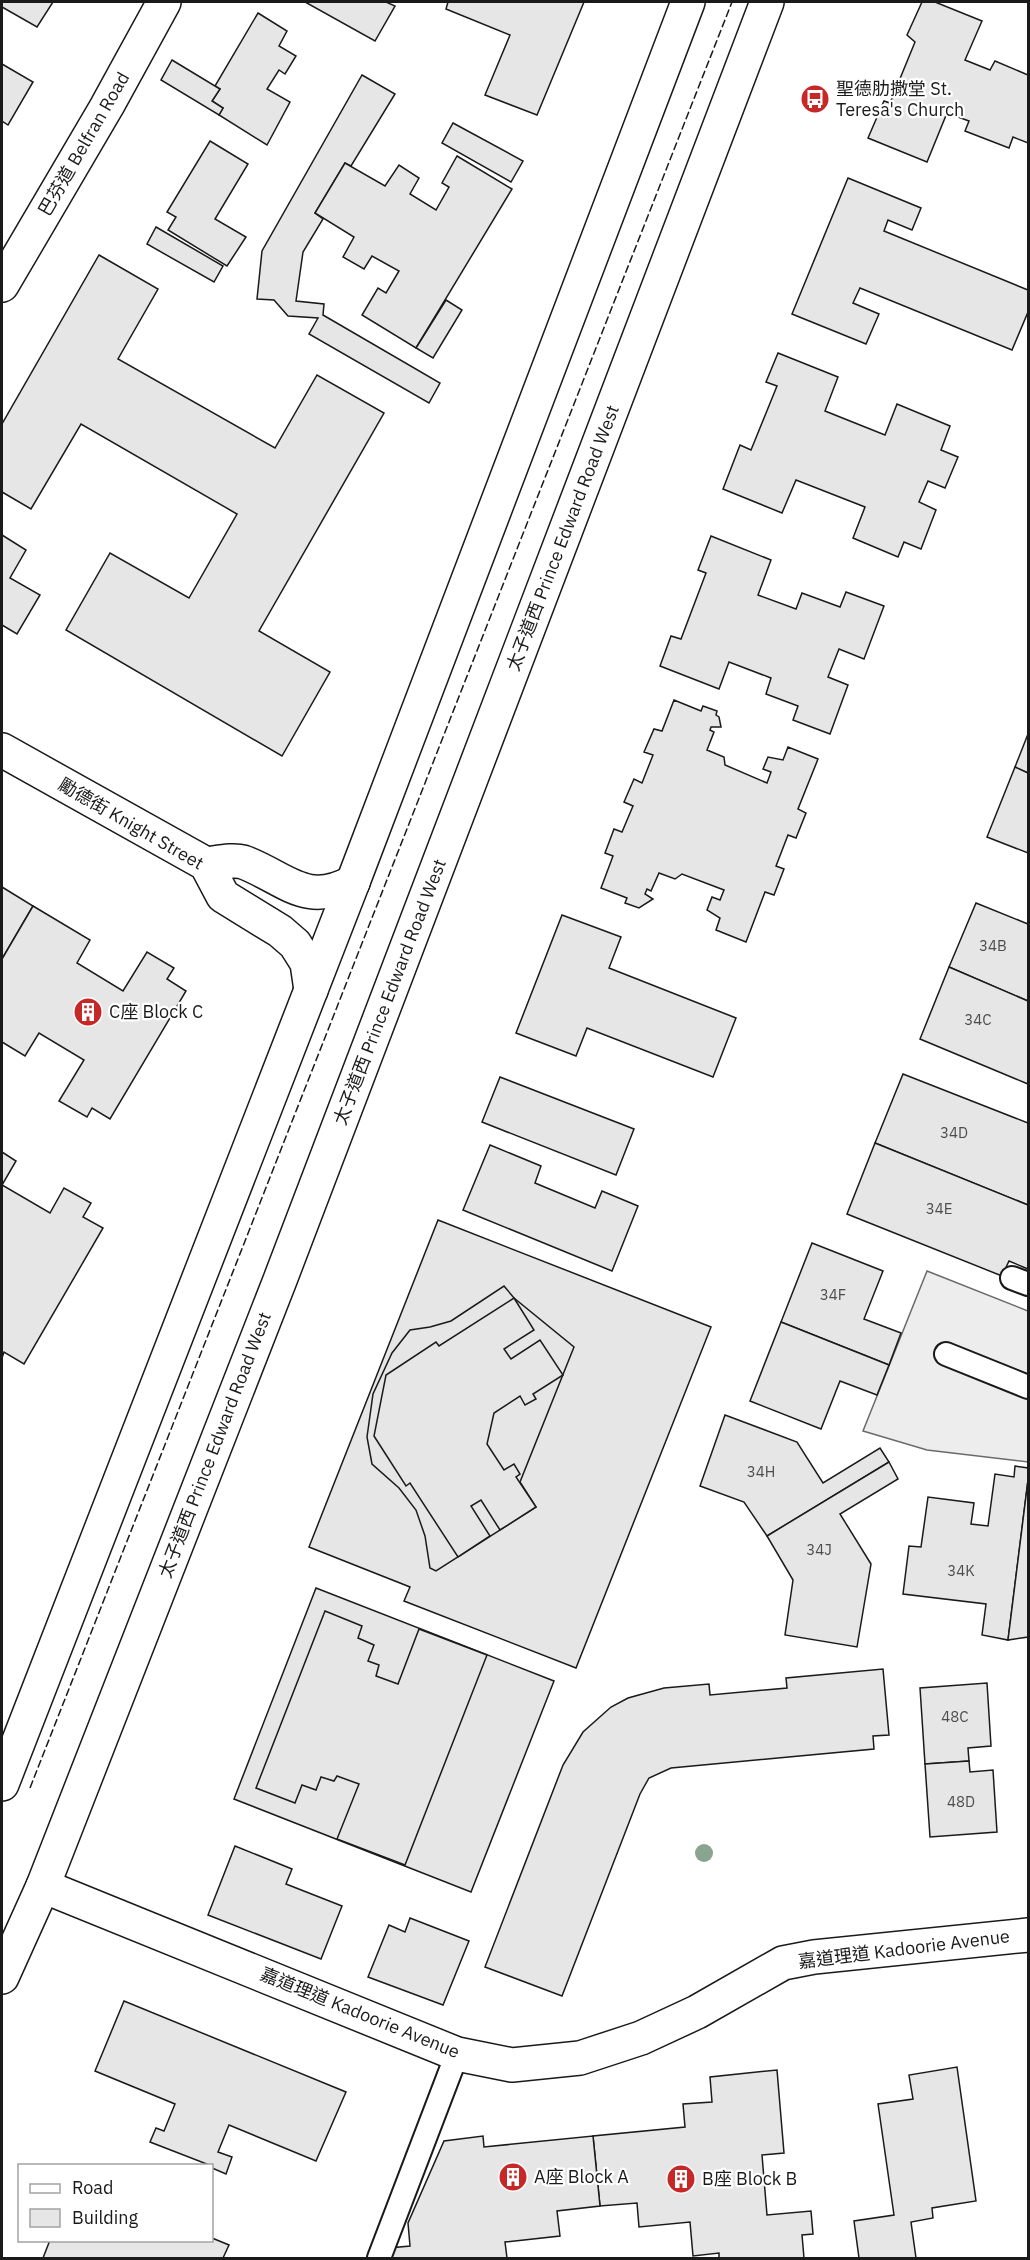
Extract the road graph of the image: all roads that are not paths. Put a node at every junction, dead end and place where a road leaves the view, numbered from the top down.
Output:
1 (164, 2) edge
2 (688, 2) edge
3 (767, 2) edge
4 (2, 285) edge
5 (2, 750) edge
6 (206, 864) junction
7 (353, 882) junction
8 (311, 990) junction
9 (946, 1354) dead end
10 (1029, 1387) edge
11 (2, 1784) edge
12 (43, 1886) junction
13 (1029, 1935) edge
14 (2, 1977) edge
15 (457, 2054) junction
16 (381, 2257) edge

1 - 4 street, 巴芬道 Belfran Road
2 - 7 street
3 - 12 street, 太子道西 Prince Edward Road West
5 - 6 street, 勵德街 Knight Street
6 - 7 street
6 - 8 street, 勵德街 Knight Street
7 - 8 street
8 - 11 street
9 - 10 lane
12 - 14 street, 太子道西 Prince Edward Road West
12 - 15 street, 嘉道理道 Kadoorie Avenue
13 - 15 street, 嘉道理道 Kadoorie Avenue
15 - 16 lane

